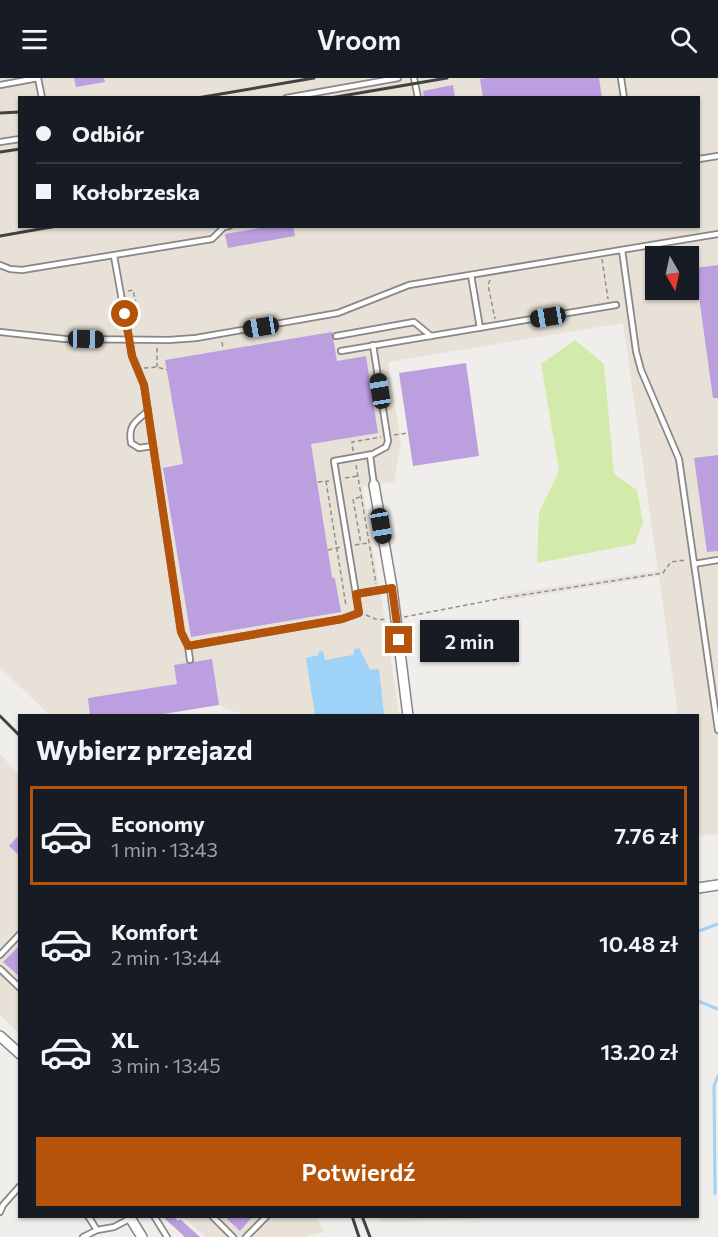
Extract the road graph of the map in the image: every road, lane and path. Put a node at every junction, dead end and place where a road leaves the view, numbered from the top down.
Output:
1 (38, 78) edge
2 (398, 78) edge
3 (414, 78) edge
4 (621, 78) edge
5 (0, 85) edge
6 (42, 96) edge
7 (297, 96) edge
8 (418, 96) edge
9 (624, 96) edge
10 (18, 139) edge
11 (0, 142) edge
12 (718, 156) edge
13 (700, 159) edge
14 (223, 228) edge
15 (718, 234) edge
16 (622, 250) junction
17 (114, 256) junction
18 (602, 259) dead end
19 (0, 265) edge
20 (471, 275) junction
21 (491, 276) dead end
22 (127, 291) dead end
23 (608, 302) dead end
24 (616, 305) dead end
25 (134, 314) dead end
26 (496, 320) dead end
27 (480, 328) junction
28 (0, 332) edge
29 (336, 336) dead end
30 (431, 336) junction
31 (222, 338) dead end
32 (129, 340) junction
33 (156, 344) dead end
34 (374, 345) junction
35 (223, 348) dead end
36 (341, 351) dead end
37 (157, 367) junction
38 (143, 368) dead end
39 (167, 370) dead end
40 (148, 411) junction
41 (408, 433) dead end
42 (393, 435) dead end
43 (382, 437) dead end
44 (153, 446) junction
45 (353, 452) dead end
46 (370, 455) junction
47 (355, 461) dead end
48 (357, 476) junction
49 (342, 479) dead end
50 (331, 480) dead end
51 (326, 481) junction
52 (318, 482) dead end
53 (374, 485) joint
54 (361, 497) junction
55 (369, 543) junction
56 (361, 544) junction
57 (353, 546) dead end
58 (345, 547) dead end
59 (337, 548) junction
60 (328, 550) dead end
61 (718, 560) edge
62 (694, 561) junction
63 (377, 587) dead end
64 (392, 588) junction
65 (356, 594) junction
66 (346, 606) dead end
67 (364, 615) dead end
68 (396, 618) junction
69 (188, 646) junction
70 (190, 660) dead end
71 (408, 714) edge
72 (718, 730) edge
73 (718, 885) edge
74 (699, 888) edge
75 (18, 936) edge
76 (0, 955) edge
77 (0, 969) edge
78 (18, 986) edge
79 (0, 1036) edge
80 (18, 1052) edge
81 (18, 1188) edge
82 (0, 1212) edge
83 (89, 1218) edge
84 (129, 1218) edge
85 (131, 1218) edge
86 (155, 1218) edge
87 (214, 1218) edge
88 (265, 1218) edge
89 (109, 1228) junction
90 (96, 1230) junction
91 (83, 1237) edge
92 (103, 1237) edge
93 (140, 1237) edge
94 (167, 1237) edge
95 (233, 1237) edge
96 (246, 1237) edge

1 - 5 lane
1 - 6 lane
2 - 7 lane
3 - 8 lane
4 - 9 lane
10 - 11 lane
12 - 13 lane
14 - 17 lane
15 - 16 lane
16 - 20 lane
16 - 62 lane
17 - 19 lane
17 - 32 lane
18 - 23 path
20 - 27 lane
20 - 32 lane
21 - 26 path
22 - 25 path
24 - 27 lane
27 - 30 lane
28 - 32 lane
29 - 30 lane
30 - 34 lane
31 - 35 path
32 - 40 lane
33 - 37 path
34 - 36 lane
34 - 46 lane
37 - 38 path
37 - 39 path
40 - 44 lane
40 - 44 lane
41 - 42 path
43 - 45 path
44 - 69 lane
46 - 53 lane
46 - 65 lane
47 - 48 path
48 - 49 path
48 - 54 path
50 - 51 path
51 - 52 path
51 - 59 path
53 - 64 street
54 - 55 path
54 - 56 path
55 - 56 path
55 - 63 path
56 - 57 path
58 - 59 path
59 - 60 path
59 - 66 path
61 - 62 lane
62 - 68 path
62 - 72 lane
64 - 65 lane
64 - 68 street
65 - 69 lane
67 - 68 path
68 - 71 street
69 - 70 lane
73 - 74 street
75 - 76 lane
77 - 78 lane
79 - 80 street
81 - 82 lane
83 - 90 lane
84 - 89 lane
85 - 93 street
86 - 94 lane
87 - 95 lane
88 - 96 lane
89 - 90 lane
89 - 92 lane
90 - 91 lane

